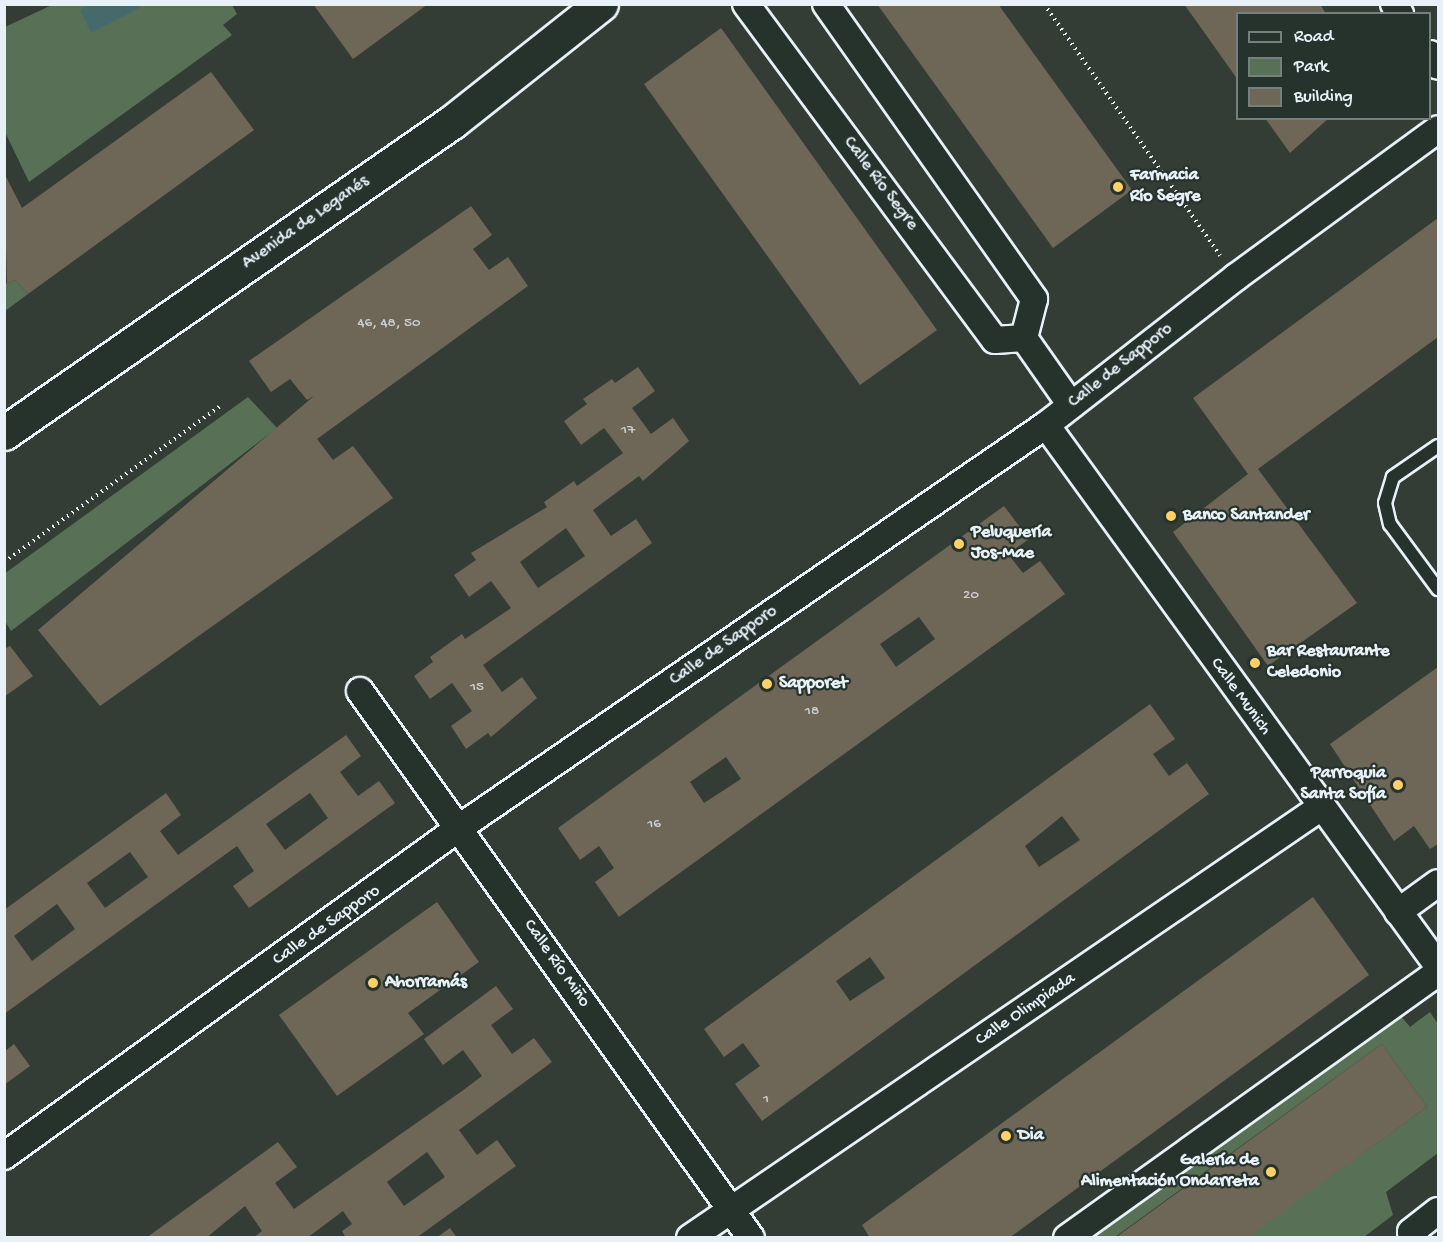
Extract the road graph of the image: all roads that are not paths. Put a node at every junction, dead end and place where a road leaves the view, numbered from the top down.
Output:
1 (601, 4) edge
2 (747, 4) edge
3 (826, 4) edge
4 (1438, 129) edge
5 (1024, 338) junction
6 (1071, 405) junction
7 (1046, 425) junction
8 (4, 433) edge
9 (1438, 446) edge
10 (1438, 589) edge
11 (356, 686) dead end
12 (1320, 808) junction
13 (459, 828) junction
14 (1438, 883) edge
15 (1398, 912) junction
16 (1438, 966) edge
17 (1438, 972) edge
18 (4, 1156) edge
19 (1438, 1211) edge
20 (732, 1212) junction
21 (690, 1238) edge
22 (751, 1238) edge
23 (1067, 1238) edge
24 (1415, 1238) edge

1 - 8 street, Avenida de Leganés
2 - 5 street, Calle Río Segre
3 - 5 street
4 - 6 street, Calle de Sapporo
5 - 6 street
6 - 7 street, Calle de Sapporo
7 - 12 street, Calle Munich
7 - 13 street, Calle de Sapporo
9 - 10 lane
11 - 13 street, Calle Río Miño
12 - 15 street, Calle Munich
12 - 20 street, Calle Olimpiada
13 - 18 street, Calle de Sapporo
13 - 20 street, Calle Río Miño
14 - 15 street
15 - 16 street, Calle Munich
17 - 23 street
19 - 24 street
20 - 21 street, Calle Olimpiada
20 - 22 street, Calle Río Miño

